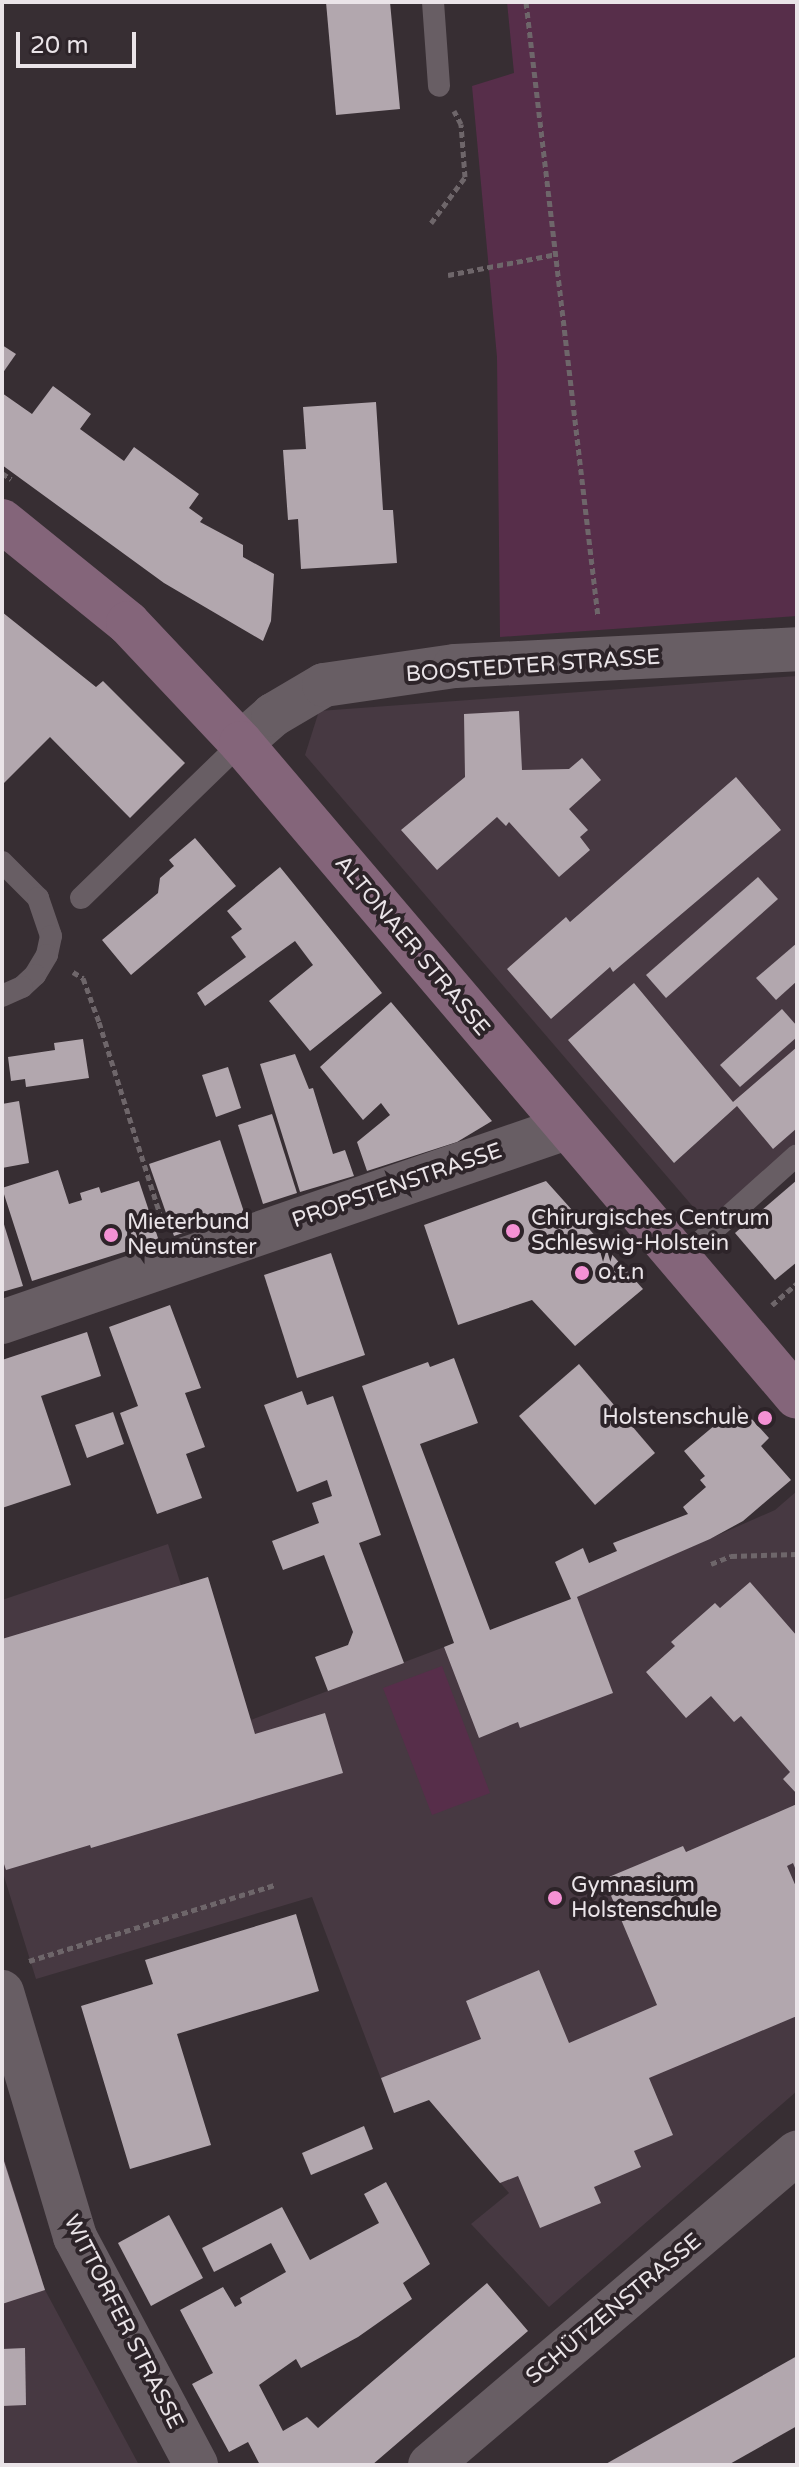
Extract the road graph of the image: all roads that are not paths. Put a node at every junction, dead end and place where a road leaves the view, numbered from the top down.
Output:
1 (433, 2) edge
2 (439, 86) road end
3 (2, 521) edge
4 (797, 649) edge
5 (241, 743) junction
6 (2, 862) edge
7 (81, 898) dead end
8 (2, 996) edge
9 (566, 1128) junction
10 (797, 1155) edge
11 (680, 1260) junction
12 (2, 1322) edge
13 (797, 1397) edge
14 (9, 1979) edge
15 (797, 2153) edge
16 (196, 2465) edge
17 (430, 2465) edge

1 - 2 lane
3 - 5 main road, ALTONAER STRASSE
4 - 5 street, BOOSTEDTER STRASSE
5 - 7 lane
5 - 9 main road, ALTONAER STRASSE
6 - 8 lane
9 - 11 main road, ALTONAER STRASSE
9 - 12 street, PROPSTENSTRASSE
10 - 11 lane
11 - 13 main road, ALTONAER STRASSE
14 - 16 street, WITTORFER STRASSE
15 - 17 street, SCHÜTZENSTRASSE

